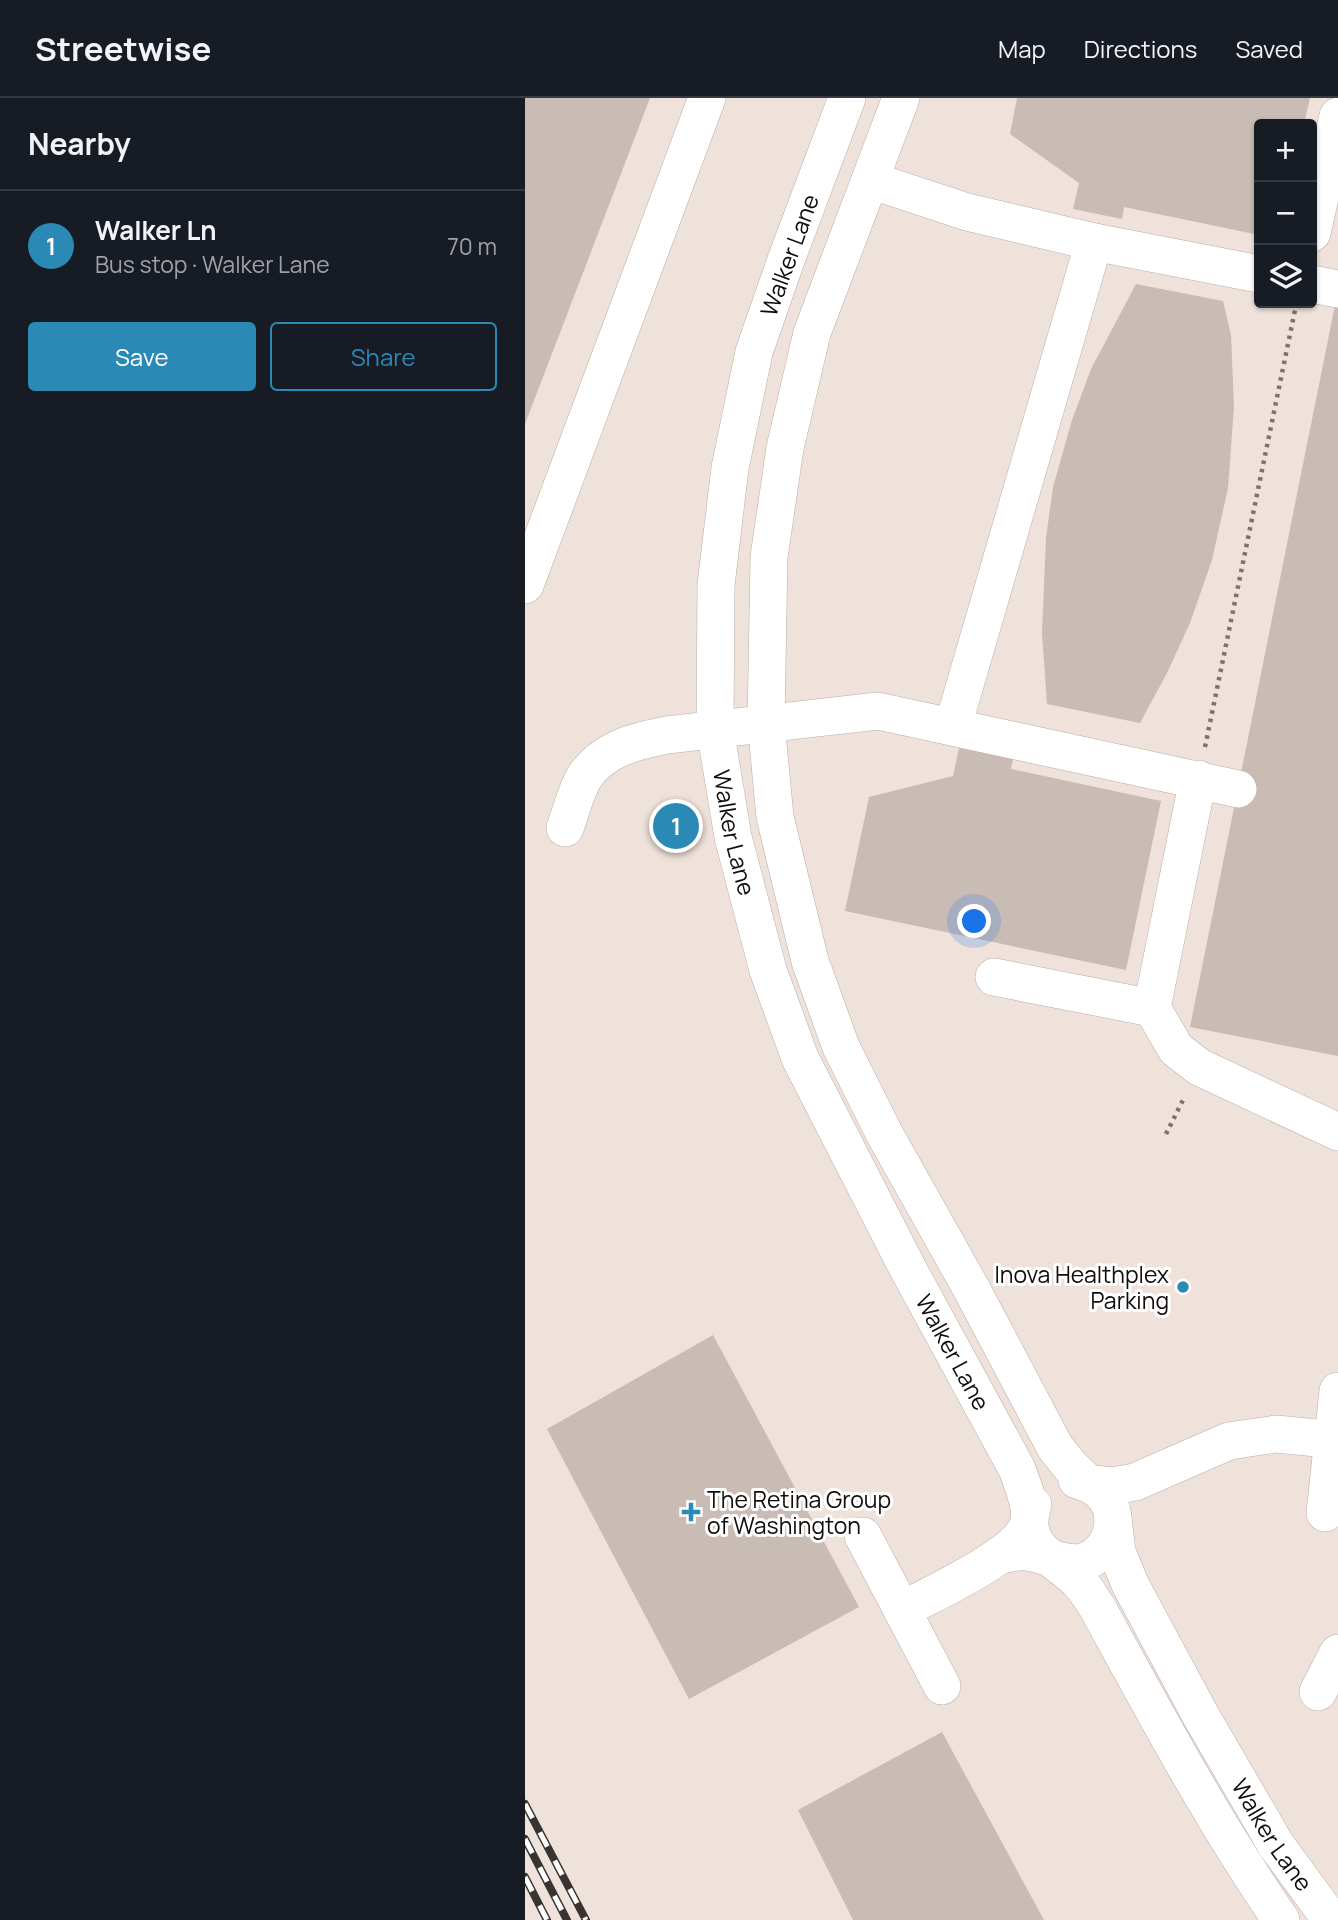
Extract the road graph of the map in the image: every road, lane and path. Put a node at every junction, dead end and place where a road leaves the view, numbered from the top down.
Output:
1 (707, 98) edge
2 (847, 98) edge
3 (901, 98) edge
4 (1338, 116) edge
5 (870, 180) junction
6 (1317, 210) edge
7 (1094, 242) junction
8 (1254, 273) edge
9 (1317, 285) edge
10 (1338, 289) edge
11 (1296, 308) edge
12 (525, 585) edge
13 (766, 723) junction
14 (953, 726) junction
15 (715, 729) junction
16 (1198, 779) junction
17 (1238, 789) dead end
18 (565, 828) dead end
19 (994, 977) dead end
20 (1152, 1009) junction
21 (1199, 1067) junction
22 (1338, 1132) edge
23 (1166, 1134) dead end
24 (1338, 1391) edge
25 (1336, 1439) edge
26 (1135, 1482) junction
27 (1088, 1483) junction
28 (1325, 1513) dead end
29 (1112, 1520) junction
30 (1029, 1522) junction
31 (863, 1536) dead end
32 (1005, 1554) junction
33 (1049, 1558) junction
34 (902, 1610) junction
35 (1338, 1654) edge
36 (942, 1686) dead end
37 (1318, 1692) dead end
38 (1281, 1920) edge
39 (1331, 1920) edge

1 - 12 street
2 - 15 street, Walker Lane
3 - 5 street, Walker Lane
4 - 6 street
5 - 7 street
5 - 13 street, Walker Lane
7 - 8 street
7 - 14 street
9 - 10 street
11 - 16 path
13 - 14 street
13 - 15 street
13 - 27 street, Walker Lane
14 - 16 street
15 - 18 street
15 - 30 street, Walker Lane
16 - 17 street
16 - 20 street
19 - 20 street
20 - 21 street
21 - 22 street
21 - 23 path
24 - 25 street
25 - 26 street
25 - 28 street
26 - 27 street
26 - 29 street
27 - 29 street, Walker Lane
27 - 30 street
29 - 33 street
29 - 39 street, Walker Lane
30 - 32 street
30 - 33 street, Walker Lane
31 - 34 street
32 - 33 street
32 - 34 street
33 - 38 street, Walker Lane
34 - 36 street
35 - 37 street

